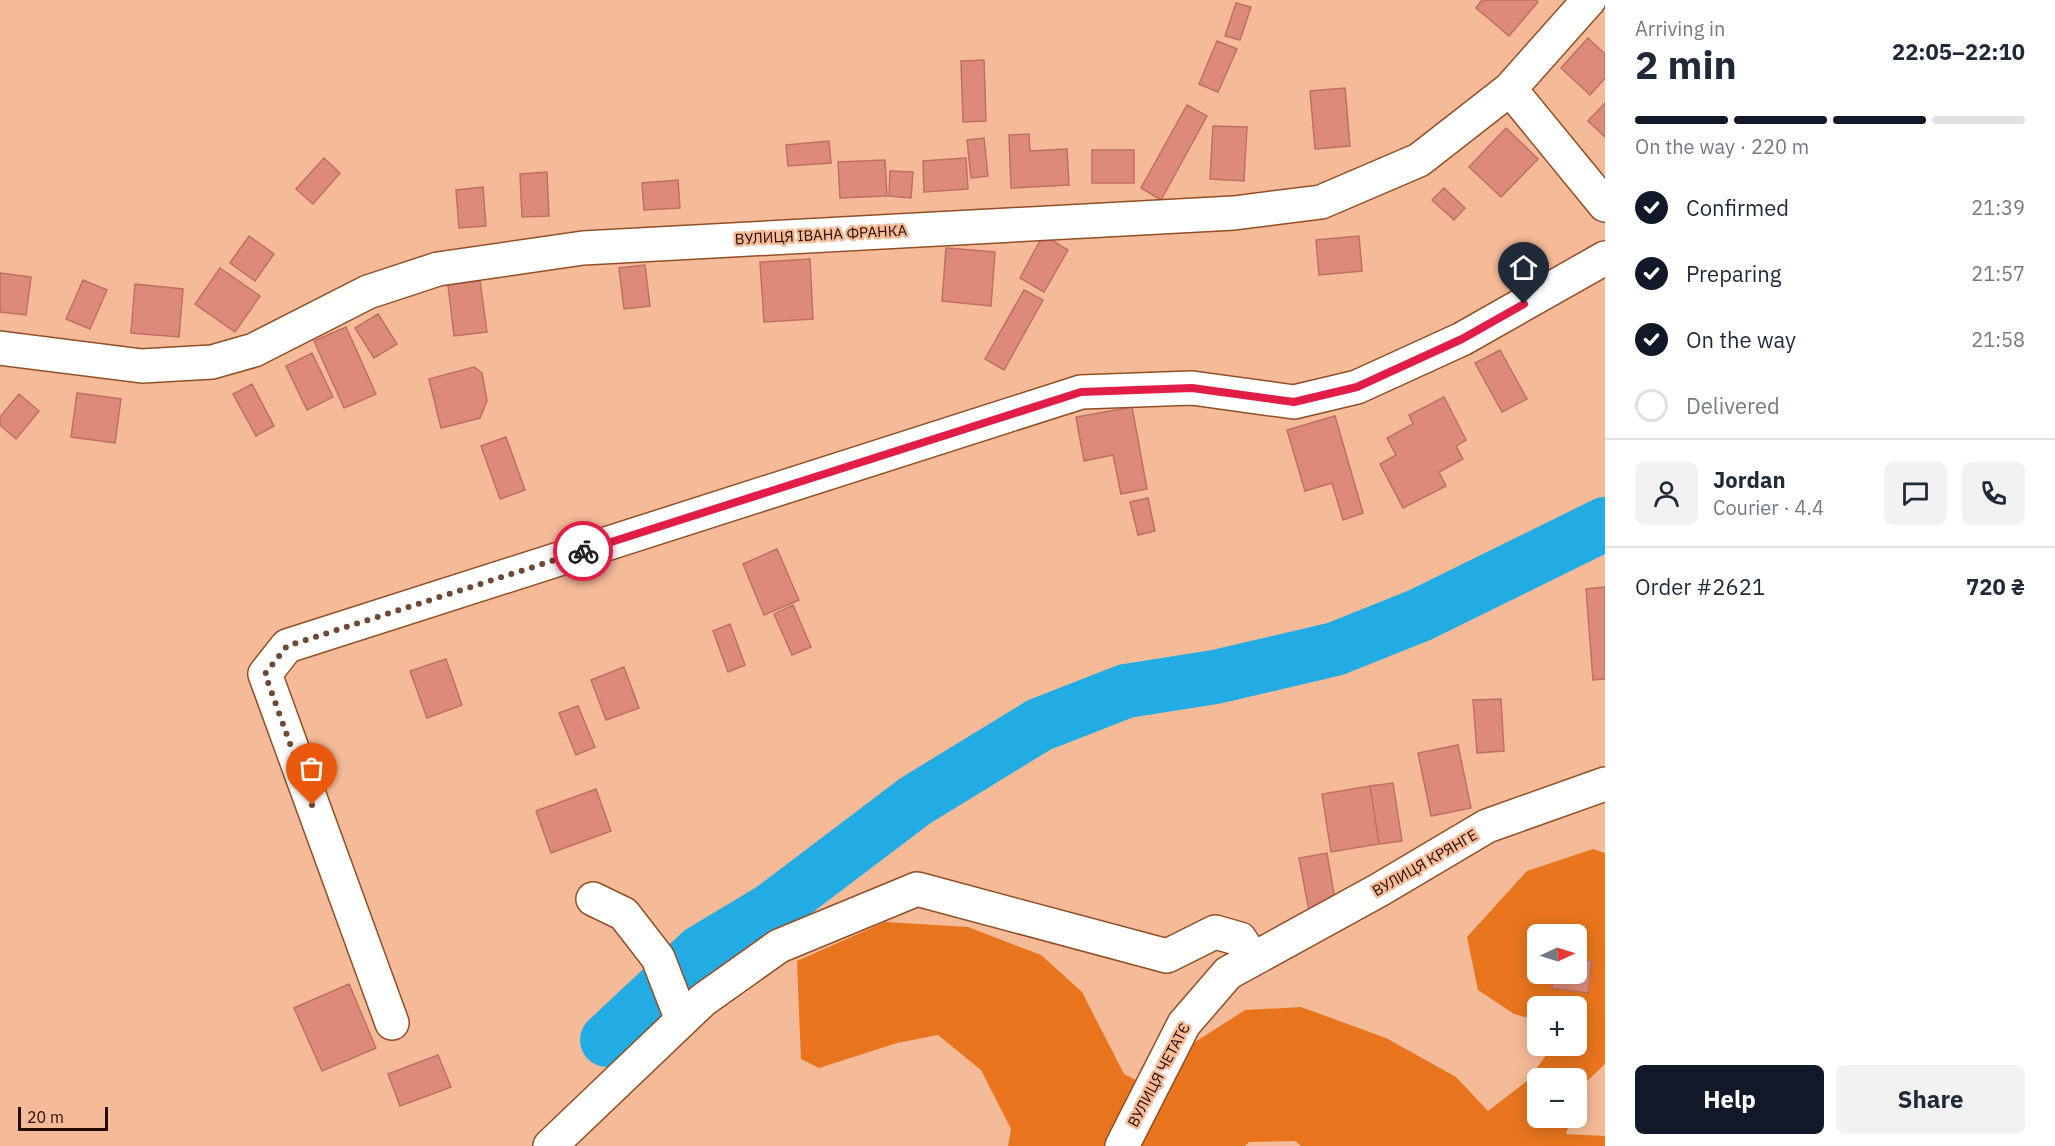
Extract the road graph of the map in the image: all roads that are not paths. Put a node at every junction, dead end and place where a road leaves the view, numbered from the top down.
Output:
1 (1589, 0) edge
2 (1510, 89) junction
3 (1605, 205) edge
4 (1605, 258) edge
5 (0, 348) edge
6 (1605, 784) edge
7 (593, 899) dead end
8 (1253, 958) junction
9 (678, 1011) junction
10 (392, 1023) dead end
11 (550, 1146) edge
12 (1122, 1146) edge

1 - 2 street, ВУЛИЦЯ ІВАНА ФРАНКА
2 - 3 street
2 - 5 street, ВУЛИЦЯ ІВАНА ФРАНКА
4 - 10 street
6 - 8 street, ВУЛИЦЯ КРЯНГЕ
7 - 9 street
8 - 9 street
8 - 12 street, ВУЛИЦЯ ЧЕТАТЄ
9 - 11 street

